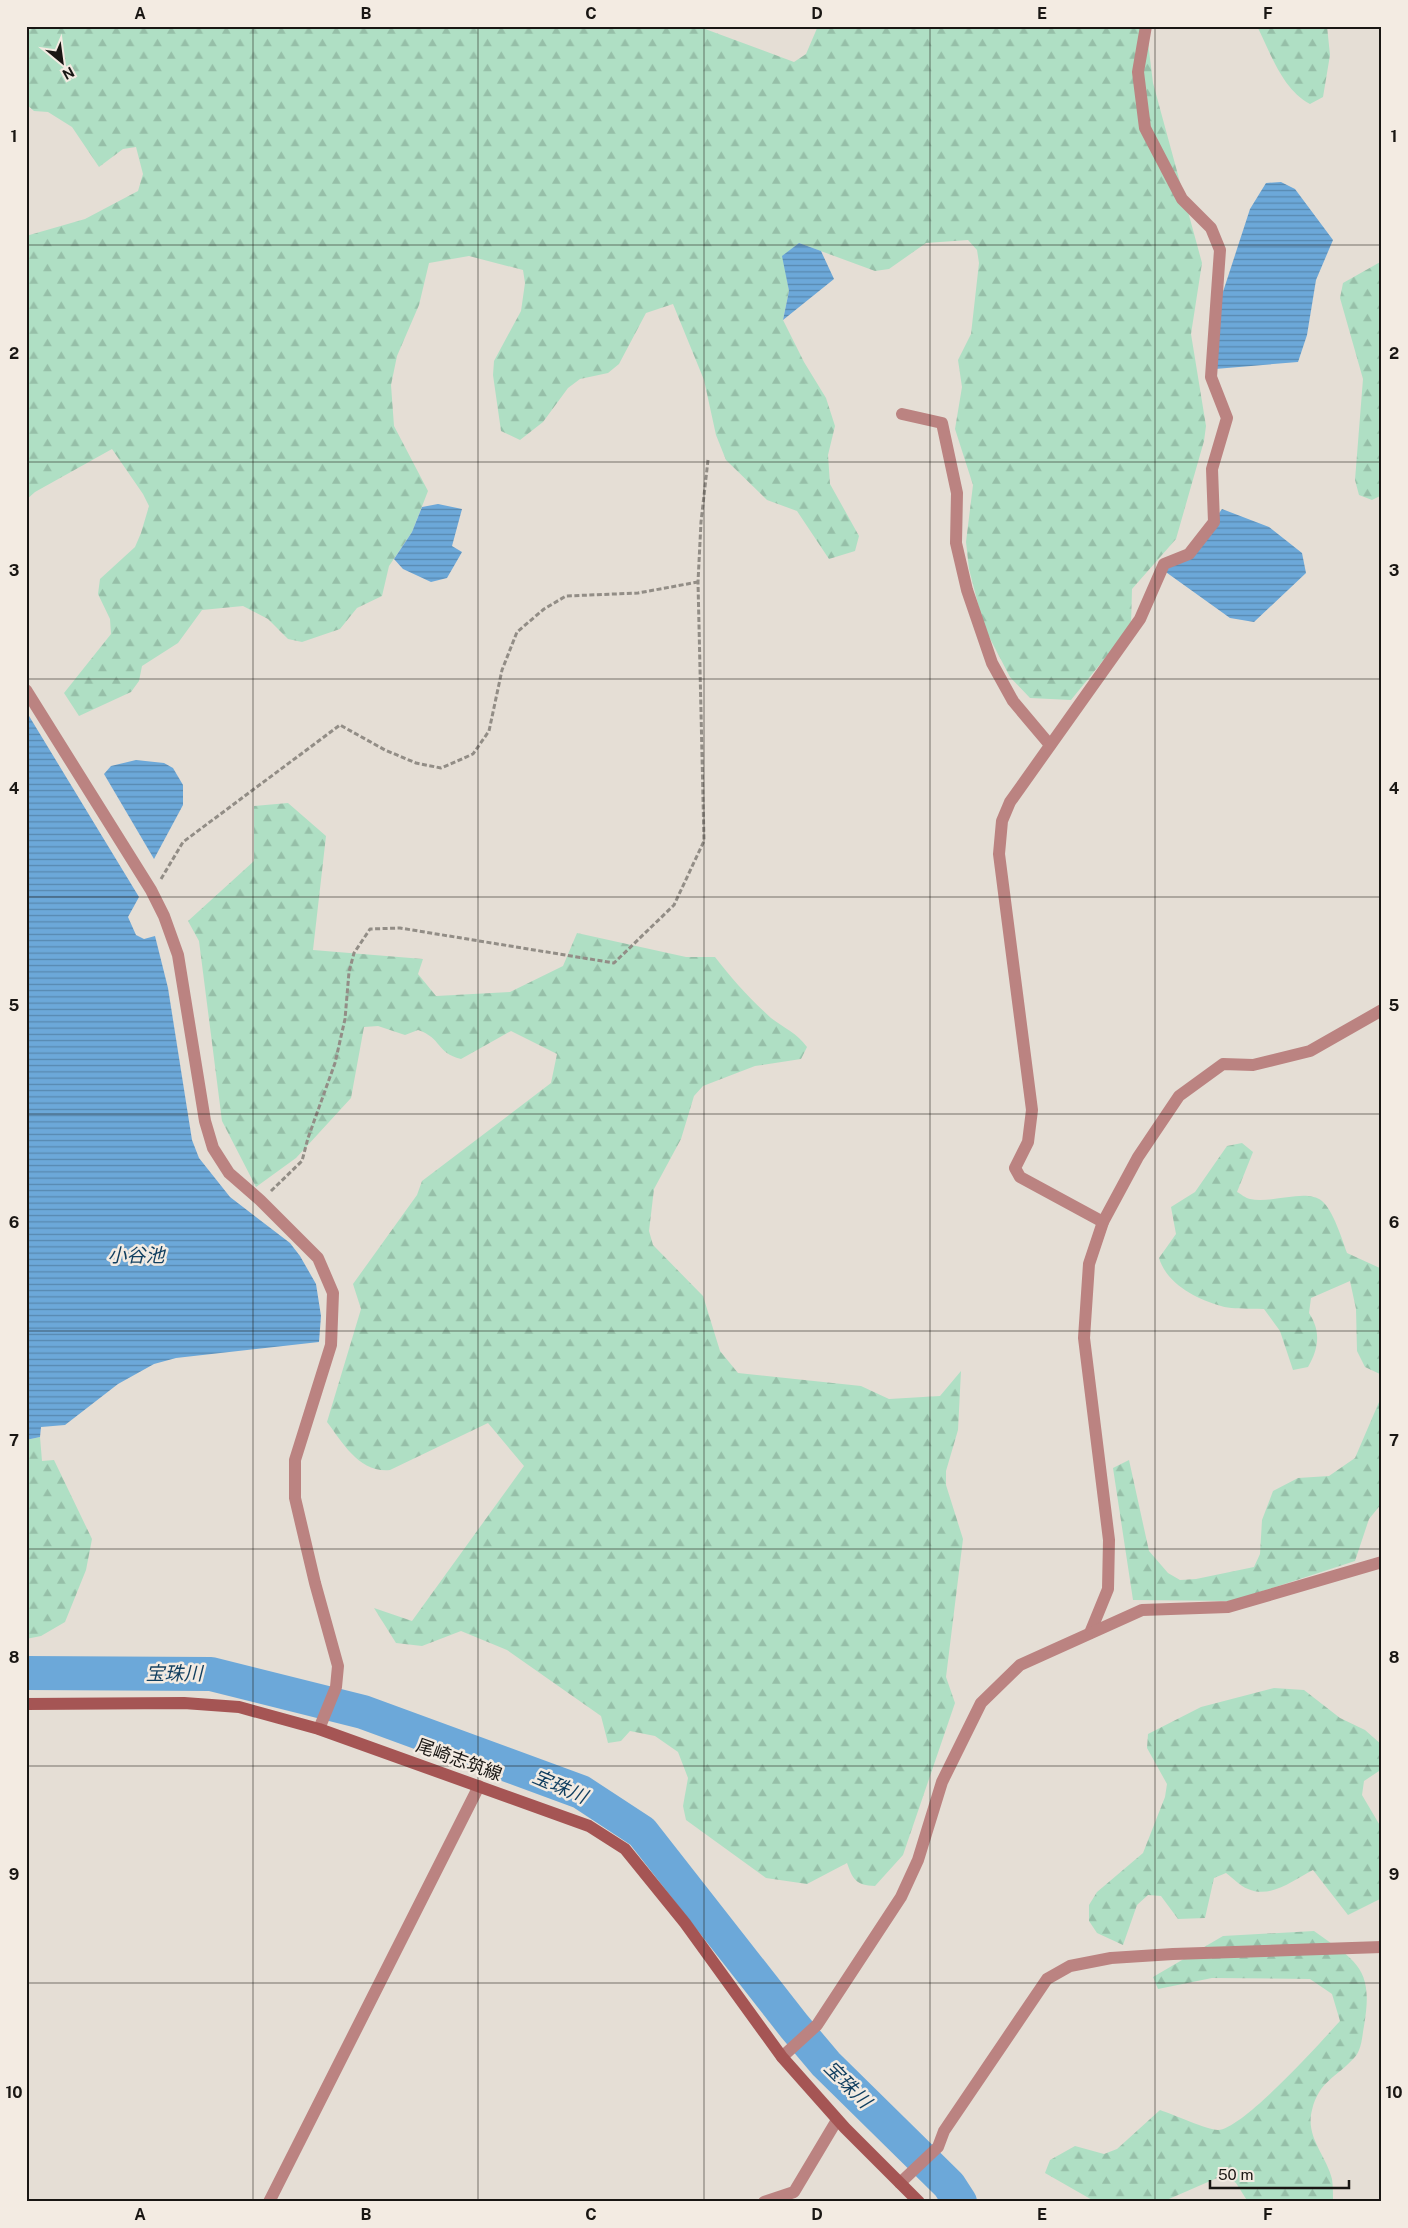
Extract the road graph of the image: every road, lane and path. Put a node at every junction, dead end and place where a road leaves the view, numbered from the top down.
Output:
1 (1146, 26) edge
2 (902, 414) dead end
3 (708, 460) dead end
4 (698, 582) junction
5 (26, 690) edge
6 (1050, 745) junction
7 (151, 890) junction
8 (1382, 1010) edge
9 (260, 1200) junction
10 (1103, 1222) junction
11 (1382, 1562) edge
12 (1090, 1632) junction
13 (26, 1704) edge
14 (321, 1724) junction
15 (479, 1786) junction
16 (1382, 1947) edge
17 (787, 2053) junction
18 (838, 2120) junction
19 (900, 2183) junction
20 (269, 2202) edge
21 (764, 2202) edge
22 (919, 2202) edge

1 - 6 street
2 - 6 street
3 - 4 path
4 - 7 path
4 - 9 path
5 - 7 street
6 - 10 street
7 - 9 street
8 - 10 street
9 - 14 street
10 - 12 street
11 - 12 street
12 - 17 street
13 - 14 main road, 尾崎志筑線
14 - 15 main road, 尾崎志筑線
15 - 17 main road, 尾崎志筑線
15 - 20 street
16 - 19 street
17 - 18 main road, 尾崎志筑線
18 - 19 main road, 尾崎志筑線
18 - 21 street
19 - 22 main road, 尾崎志筑線

